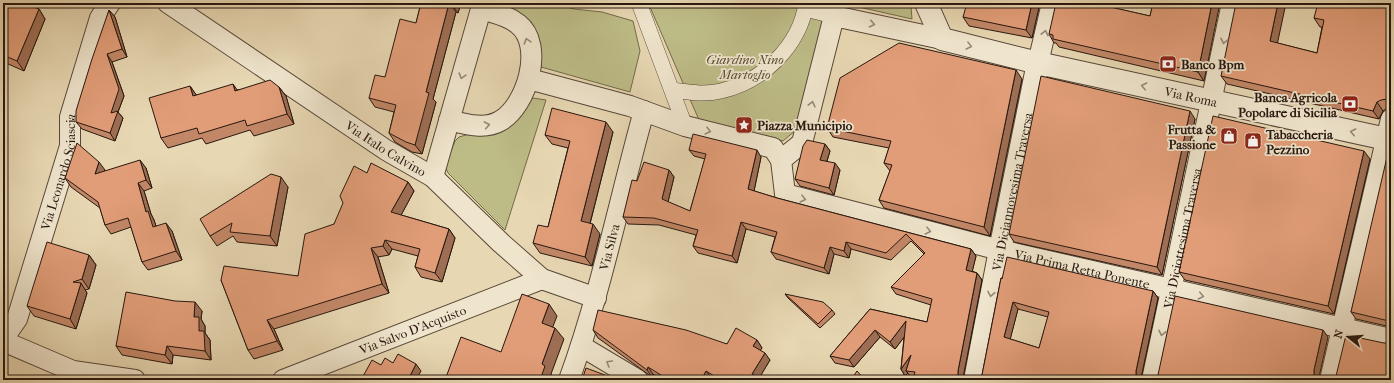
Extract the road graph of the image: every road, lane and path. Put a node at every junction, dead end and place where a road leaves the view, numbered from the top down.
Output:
1 (110, 3) edge
2 (168, 3) edge
3 (639, 3) edge
4 (926, 3) edge
5 (1052, 3) edge
6 (1232, 3) edge
7 (805, 6) edge
8 (834, 16) junction
9 (942, 39) junction
10 (1038, 63) junction
11 (528, 79) junction
12 (672, 90) junction
13 (1212, 101) junction
14 (644, 111) junction
15 (449, 120) junction
16 (685, 126) junction
17 (1389, 133) edge
18 (781, 160) junction
19 (433, 177) junction
20 (1000, 250) junction
21 (542, 279) junction
22 (1172, 289) junction
23 (596, 298) junction
24 (1343, 328) junction
25 (1391, 339) edge
26 (3, 340) edge
27 (581, 346) junction
28 (135, 380) edge
29 (283, 380) edge
30 (569, 380) edge
31 (638, 380) edge
32 (975, 380) edge
33 (1152, 380) edge
34 (1330, 380) edge

1 - 26 street, Via Leonardo Sciascia
2 - 19 street, Via Italo Calvino
3 - 12 street
4 - 9 street
10 -> 5 street, Via Diciannovesima Traversa
6 -> 13 street, Via Diciottesima Traversa
7 - 8 street
7 - 12 street
8 -> 9 street
18 -> 8 street
9 -> 10 street, Via Roma
13 -> 10 street, Via Roma
10 - 20 street, Via Diciannovesima Traversa
11 - 14 street
15 -> 11 street
11 -> 15 street
12 - 16 street
17 -> 13 street, Via Roma
13 - 22 street, Via Diciottesima Traversa
14 - 16 street
14 - 23 street, Via Silva
15 - 19 street
16 -> 18 street
17 - 24 street
18 -> 20 street, Via Prima Retta Ponente
19 - 21 street, Via Italo Calvino
20 - 22 street, Via Prima Retta Ponente
20 -> 32 street, Via Diciannovesima Traversa
21 - 23 street, Via Italo Calvino
21 - 29 street, Via Salvo D'Acquisto
22 -> 24 street, Via Prima Retta Ponente
22 -> 33 street, Via Diciottesima Traversa
23 - 27 street, Via Silva
24 - 25 street, Via Prima Retta Ponente
24 - 34 street
26 - 28 street
27 - 30 street, Via Silva
31 -> 27 street

